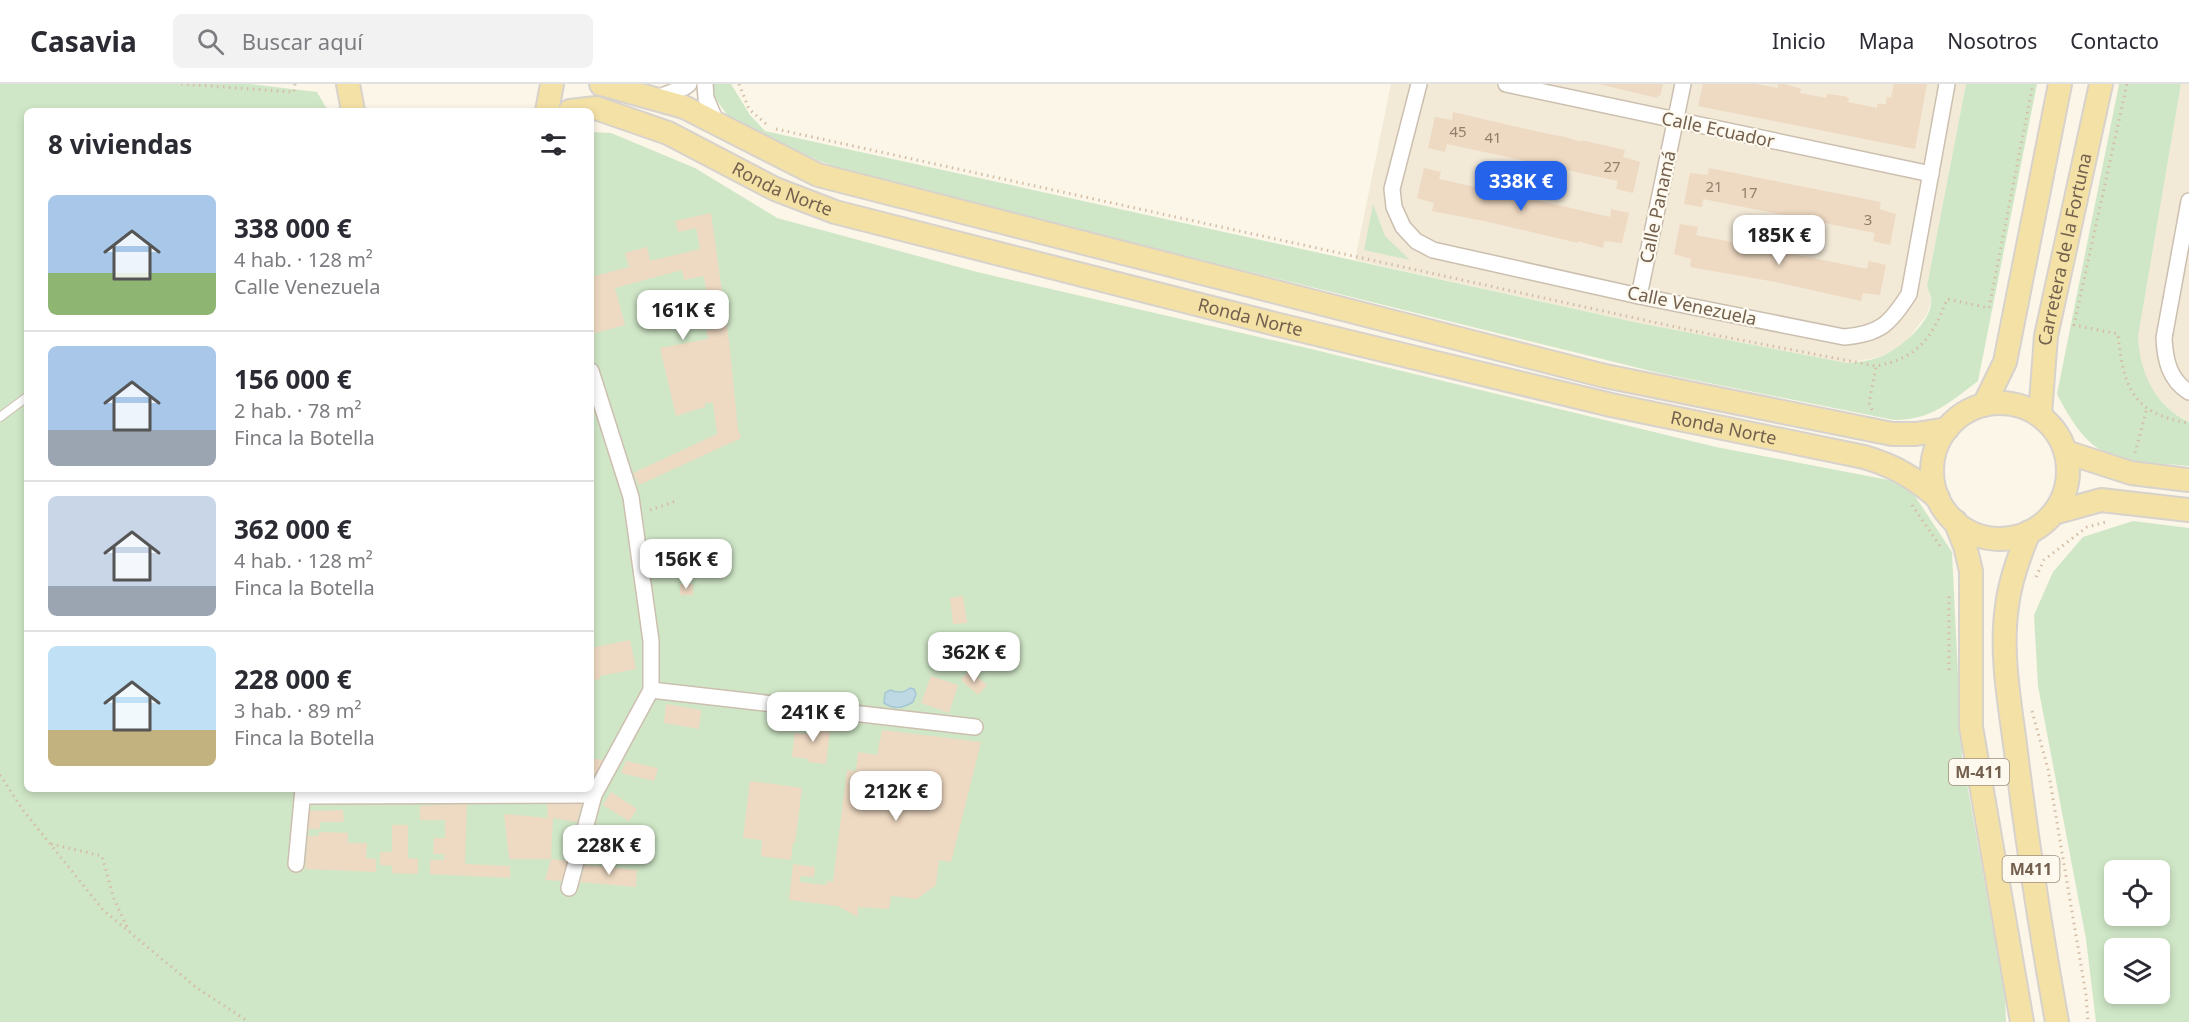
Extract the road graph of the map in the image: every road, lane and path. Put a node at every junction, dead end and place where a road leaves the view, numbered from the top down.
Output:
1 (180, 84) edge
2 (296, 84) edge
3 (552, 84) edge
4 (601, 84) edge
5 (689, 84) edge
6 (705, 84) edge
7 (1419, 84) edge
8 (1506, 84) edge
9 (1683, 84) edge
10 (1947, 84) edge
11 (2060, 84) edge
12 (2101, 84) edge
13 (2127, 84) edge
14 (344, 85) edge
15 (654, 99) junction
16 (352, 108) edge
17 (548, 108) edge
18 (594, 108) edge
19 (1676, 121) junction
20 (717, 124) junction
21 (1931, 174) junction
22 (2188, 211) edge
23 (1639, 296) junction
24 (1876, 366) dead end
25 (594, 381) edge
26 (2189, 393) edge
27 (24, 399) edge
28 (1984, 405) junction
29 (2147, 408) junction
30 (2040, 415) junction
31 (0, 417) edge
32 (2189, 423) edge
33 (1947, 429) junction
34 (1869, 430) junction
35 (2066, 452) junction
36 (2131, 473) junction
37 (2189, 480) edge
38 (1938, 498) junction
39 (676, 501) dead end
40 (1910, 501) dead end
41 (2126, 502) junction
42 (2189, 510) edge
43 (2054, 513) junction
44 (634, 515) junction
45 (1955, 521) junction
46 (2029, 532) junction
47 (1945, 554) dead end
48 (2035, 578) dead end
49 (1949, 587) dead end
50 (1949, 677) dead end
51 (651, 690) junction
52 (2030, 703) dead end
53 (975, 727) dead end
54 (0, 775) edge
55 (303, 793) edge
56 (594, 795) junction
57 (50, 844) junction
58 (296, 864) dead end
59 (569, 888) dead end
60 (130, 932) junction
61 (249, 1022) edge
62 (2022, 1022) edge
63 (2057, 1022) edge
64 (2088, 1022) edge

1 - 2 path
3 - 17 main road
4 - 15 main road, Ronda Norte
5 - 15 street
6 - 20 street
7 - 23 street, Calle Venezuela
8 - 19 street, Calle Ecuador
9 - 19 street, Calle Panamá
10 - 21 street, Calle Venezuela
11 - 28 main road, Carretera de la Fortuna
12 - 30 main road, Carretera de la Fortuna
13 - 29 path
14 - 16 main road
15 - 20 main road, Ronda Norte
18 - 38 main road, Ronda Norte
19 - 21 street, Calle Ecuador
19 - 23 street, Calle Panamá
20 - 34 main road, Ronda Norte
21 - 23 street, Calle Venezuela
22 - 26 street
24 - 34 path
25 - 44 street
27 - 31 lane
28 - 30 main road
28 - 33 main road
29 - 32 path
29 - 36 path
30 - 35 main road
33 - 34 main road, Ronda Norte
33 - 38 main road
35 - 36 main road
35 - 43 main road
36 - 37 main road
38 - 45 main road
39 - 44 path
40 - 47 path
41 - 42 main road
41 - 43 main road
41 - 48 path
43 - 46 main road
44 - 51 street
45 - 46 main road
45 - 62 main road, M-411
46 - 63 main road, M411
49 - 50 path
51 - 53 street
51 - 56 street
52 - 64 path
54 - 57 path
55 - 56 street
55 - 58 street
56 - 59 street
57 - 60 path
57 - 60 path
60 - 61 path

